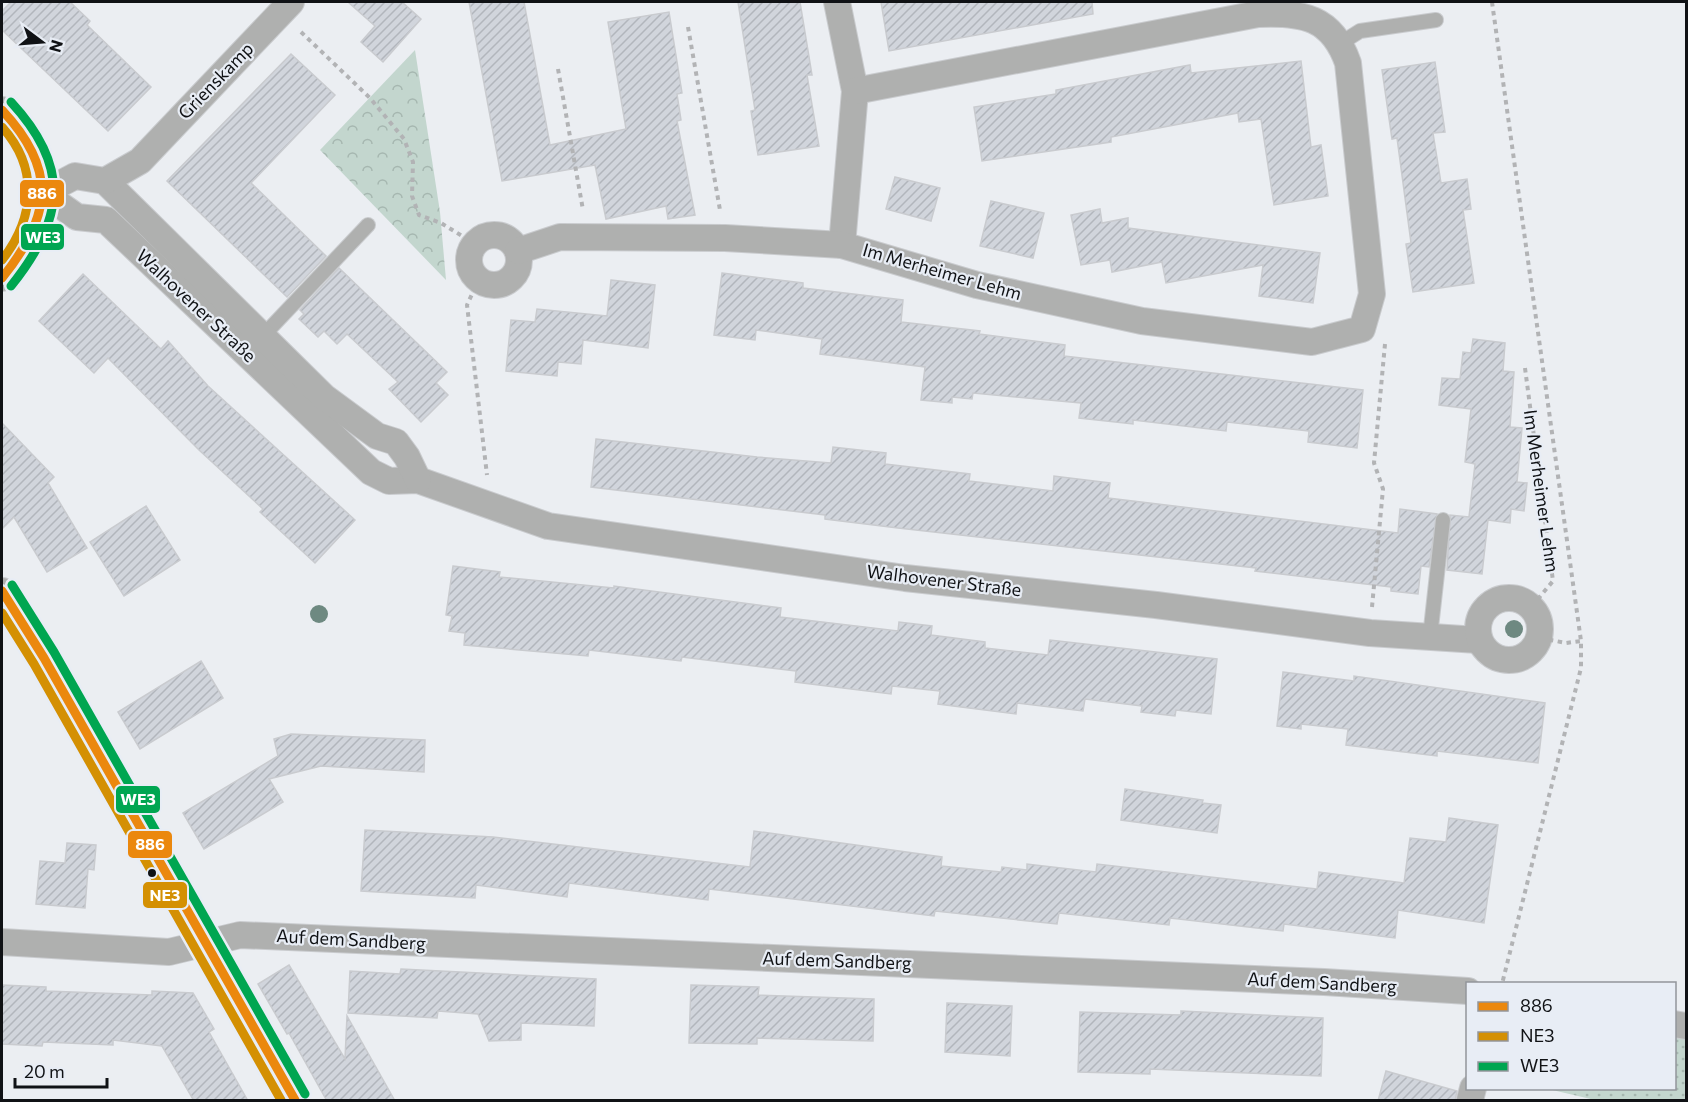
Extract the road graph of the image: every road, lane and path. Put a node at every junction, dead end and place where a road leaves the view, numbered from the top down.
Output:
1 (837, 2) edge
2 (1492, 2) edge
3 (286, 7) edge
4 (1436, 20) dead end
5 (688, 27) dead end
6 (1341, 43) junction
7 (558, 69) dead end
8 (855, 91) junction
9 (2, 110) edge
10 (140, 161) junction
11 (105, 181) junction
12 (43, 193) junction
13 (126, 199) junction
14 (105, 220) junction
15 (368, 225) dead end
16 (588, 237) junction
17 (725, 238) junction
18 (475, 244) junction
19 (842, 244) junction
20 (518, 251) junction
21 (2, 278) edge
22 (479, 279) junction
23 (1362, 329) junction
24 (255, 345) junction
25 (1525, 368) dead end
26 (418, 480) junction
27 (491, 507) junction
28 (1443, 520) dead end
29 (2, 591) edge
30 (1532, 606) junction
31 (1370, 633) junction
32 (1430, 637) junction
33 (1540, 638) junction
34 (1478, 640) junction
35 (1581, 641) junction
36 (2, 942) edge
37 (207, 944) junction
38 (1502, 982) edge
39 (1466, 991) edge
40 (295, 1101) edge

1 - 8 street
2 - 35 path
3 - 10 street, Grienskamp
3 - 18 path
4 - 6 lane
5 - 17 path
6 - 8 street
6 - 23 street
7 - 16 path
8 - 19 street
9 - 12 street
10 - 11 street, Grienskamp
10 - 13 street, Grienskamp
11 - 12 street
11 - 13 street, Walhovener Straße
12 - 14 street
12 - 21 street
13 - 14 street, Grienskamp
13 - 24 street, Walhovener Straße
14 - 24 street, Walhovener Straße
15 - 24 lane
16 - 17 street, Im Merheimer Lehm
16 - 20 street, Im Merheimer Lehm
17 - 19 street, Im Merheimer Lehm
18 - 20 street
18 - 22 street
19 - 23 street, Im Merheimer Lehm
20 - 22 street
22 - 27 path
23 - 31 path
24 - 26 street, Walhovener Straße
24 - 26 street, Walhovener Straße
25 - 30 path, Im Merheimer Lehm
26 - 27 street, Walhovener Straße
27 - 31 street, Walhovener Straße
28 - 32 lane
29 - 37 street
30 - 33 street
30 - 34 street
31 - 32 street, Walhovener Straße
32 - 34 street, Walhovener Straße
33 - 34 street
33 - 35 path
35 - 38 path
36 - 37 street, Auf dem Sandberg
37 - 39 street, Auf dem Sandberg
37 - 40 street

